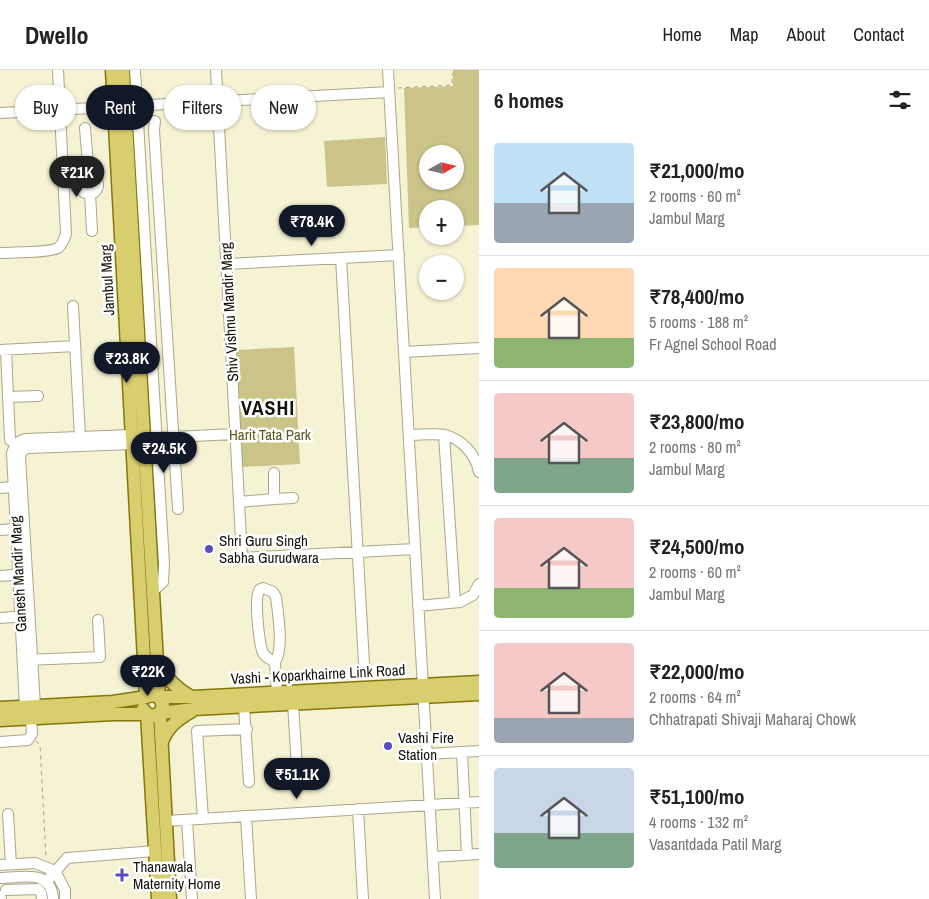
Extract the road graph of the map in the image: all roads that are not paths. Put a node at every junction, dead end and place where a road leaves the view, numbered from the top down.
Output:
1 (58, 70) edge
2 (112, 70) edge
3 (122, 70) edge
4 (136, 70) edge
5 (216, 70) edge
6 (388, 70) edge
7 (59, 85) edge
8 (117, 85) edge
9 (123, 85) edge
10 (132, 85) edge
11 (217, 85) edge
12 (389, 91) junction
13 (241, 101) edge
14 (15, 113) edge
15 (0, 114) edge
16 (154, 125) edge
17 (85, 128) dead end
18 (61, 130) edge
19 (126, 130) edge
20 (139, 130) edge
21 (219, 130) edge
22 (89, 176) junction
23 (80, 185) junction
24 (64, 186) junction
25 (90, 193) junction
26 (92, 232) dead end
27 (0, 253) edge
28 (398, 255) junction
29 (341, 258) junction
30 (226, 264) junction
31 (73, 306) dead end
32 (75, 346) junction
33 (479, 348) edge
34 (3, 350) edge
35 (404, 352) junction
36 (38, 396) dead end
37 (8, 397) junction
38 (235, 434) junction
39 (444, 435) junction
40 (409, 436) junction
41 (80, 437) junction
42 (175, 437) junction
43 (141, 439) junction
44 (12, 443) edge
45 (479, 472) edge
46 (274, 474) dead end
47 (14, 487) junction
48 (0, 488) edge
49 (293, 498) dead end
50 (274, 499) junction
51 (238, 502) junction
52 (178, 509) dead end
53 (0, 530) edge
54 (19, 536) junction
55 (415, 548) junction
56 (358, 552) junction
57 (23, 574) junction
58 (0, 576) edge
59 (479, 584) edge
60 (455, 602) junction
61 (418, 606) junction
62 (25, 616) junction
63 (0, 618) edge
64 (98, 620) dead end
65 (28, 660) junction
66 (150, 661) junction
67 (275, 662) junction
68 (364, 663) dead end
69 (479, 682) edge
70 (423, 691) junction
71 (277, 693) junction
72 (479, 694) edge
73 (152, 697) junction
74 (193, 703) junction
75 (293, 704) junction
76 (244, 707) junction
77 (0, 708) edge
78 (114, 708) junction
79 (30, 711) junction
80 (153, 713) junction
81 (0, 720) edge
82 (247, 729) junction
83 (0, 742) edge
84 (162, 743) junction
85 (148, 744) junction
86 (479, 751) edge
87 (462, 752) junction
88 (427, 754) junction
89 (297, 768) dead end
90 (248, 782) dead end
91 (479, 802) edge
92 (464, 803) junction
93 (430, 805) junction
94 (358, 809) junction
95 (8, 814) dead end
96 (246, 816) junction
97 (203, 819) junction
98 (187, 820) junction
99 (166, 821) junction
100 (155, 851) junction
101 (479, 854) edge
102 (466, 855) junction
103 (432, 857) junction
104 (12, 864) junction
105 (0, 865) edge
106 (51, 869) junction
107 (3, 878) edge
108 (47, 881) junction
109 (3, 896) edge
110 (42, 899) edge
111 (52, 899) edge
112 (65, 899) edge
113 (158, 899) edge
114 (170, 899) edge
115 (192, 899) edge
116 (250, 899) edge
117 (363, 899) edge
118 (435, 899) edge

1 - 7 street
2 - 8 main road, Jambul Marg
3 - 9 main road, Jambul Marg
4 - 10 street
5 - 11 street, Shiv Vishnu Mandir Marg
6 - 12 street
12 - 13 street
12 - 28 street
14 - 15 street
16 - 42 street
17 - 22 street
18 - 24 street
19 - 43 main road, Jambul Marg
20 - 43 street
21 - 30 street, Shiv Vishnu Mandir Marg
22 - 23 street
22 - 25 street
23 - 24 street
23 - 25 street
24 - 27 street
25 - 26 street
28 - 29 street
28 - 35 street
29 - 30 street
29 - 56 street
30 - 38 street, Shiv Vishnu Mandir Marg
31 - 32 street
32 - 34 street
32 - 41 street
33 - 35 street
34 - 37 street
35 - 40 street
36 - 37 street
37 - 44 street
38 - 42 street
38 - 51 street, Shiv Vishnu Mandir Marg
39 - 40 street
39 - 45 street
39 - 60 street
40 - 55 street
41 - 43 street
41 - 44 street
42 - 43 street
42 - 52 street
43 - 44 street
43 - 66 main road, Jambul Marg
43 - 66 main road, Jambul Marg
44 - 47 street, Ganesh Mandir Marg
44 - 54 street, Ganesh Mandir Marg
46 - 50 street
47 - 48 street
47 - 54 street, Ganesh Mandir Marg
49 - 50 street
50 - 51 street
51 - 56 street, Shiv Vishnu Mandir Marg
53 - 54 street
54 - 57 street, Ganesh Mandir Marg
55 - 56 street, Shiv Vishnu Mandir Marg
55 - 61 street
56 - 68 street
57 - 58 street
57 - 62 street, Ganesh Mandir Marg
59 - 60 street
60 - 61 street
61 - 70 street
62 - 63 street
62 - 65 street, Ganesh Mandir Marg
64 - 65 street
65 - 79 street, Ganesh Mandir Marg
66 - 73 main road, Jambul Marg
66 - 74 main road
66 - 78 main road
67 - 67 street
67 - 71 street
69 - 70 main road, Vashi - Koparkhairne Link Road
70 - 71 main road, Vashi - Koparkhairne Link Road
70 - 72 main road, Vashi - Koparkhairne Link Road
70 - 75 main road, Vashi - Koparkhairne Link Road
70 - 88 street
71 - 74 main road, Vashi - Koparkhairne Link Road
73 - 74 main road, Vashi - Koparkhairne Link Road
73 - 78 main road, Vashi - Koparkhairne Link Road
73 - 80 main road
73 - 80 main road
74 - 76 main road, Vashi - Koparkhairne Link Road
74 - 80 main road, Vashi - Koparkhairne Link Road
74 - 84 main road
75 - 76 main road, Vashi - Koparkhairne Link Road
75 - 89 street
76 - 82 street
77 - 79 main road, Vashi - Koparkhairne Link Road
78 - 79 main road, Vashi - Koparkhairne Link Road
78 - 80 main road, Vashi - Koparkhairne Link Road
78 - 85 main road
79 - 81 main road, Vashi - Koparkhairne Link Road
79 - 83 street, Ganesh Mandir Marg
80 - 84 main road
80 - 85 main road
82 - 90 street
82 - 97 street
84 - 99 main road
85 - 100 main road
86 - 87 street
87 - 88 street
87 - 92 street
88 - 93 street
91 - 92 street
92 - 93 street
92 - 102 street
93 - 94 street
93 - 103 street
94 - 96 street
94 - 117 street
95 - 104 street
96 - 97 street
96 - 116 street
97 - 98 street
98 - 99 street
98 - 115 street
99 - 114 main road
100 - 106 street
100 - 113 main road
101 - 102 street
102 - 103 street
103 - 118 street
104 - 105 street
104 - 106 street
106 - 108 street
106 - 112 street
107 - 108 street
107 - 109 street
108 - 111 street
109 - 110 street

